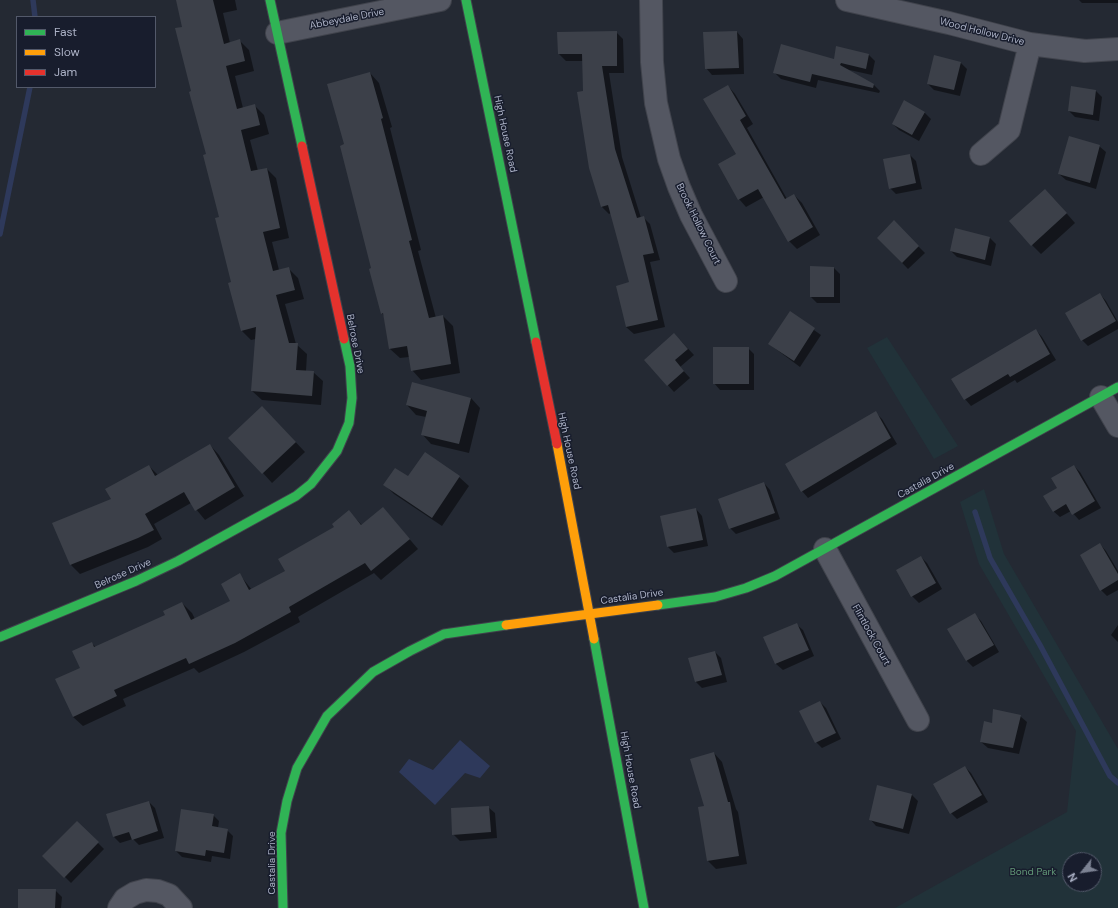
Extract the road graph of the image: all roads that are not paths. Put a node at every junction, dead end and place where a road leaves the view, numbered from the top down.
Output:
1 (270, 0) edge
2 (440, 0) edge
3 (466, 0) edge
4 (651, 0) edge
5 (847, 0) edge
6 (277, 33) junction
7 (1030, 44) junction
8 (1118, 49) edge
9 (981, 154) dead end
10 (726, 281) dead end
11 (1109, 392) edge
12 (1118, 426) edge
13 (825, 550) junction
14 (590, 614) junction
15 (0, 637) edge
16 (918, 720) dead end
17 (119, 908) edge
18 (180, 908) edge
19 (283, 908) edge
20 (644, 908) edge

1 - 6 street, Belrose Drive
2 - 6 street, Abbeydale Drive
3 - 14 street, High House Road
4 - 10 street, Brook Hollow Court
5 - 7 street, Wood Hollow Drive
6 - 15 street, Belrose Drive
7 - 8 street, Wood Hollow Drive
7 - 9 street
11 - 12 street
11 - 13 street, Castalia Drive
13 - 14 street, Castalia Drive
13 - 16 street, Flintlock Court
14 - 19 street, Castalia Drive
14 - 20 street, High House Road
17 - 18 street

